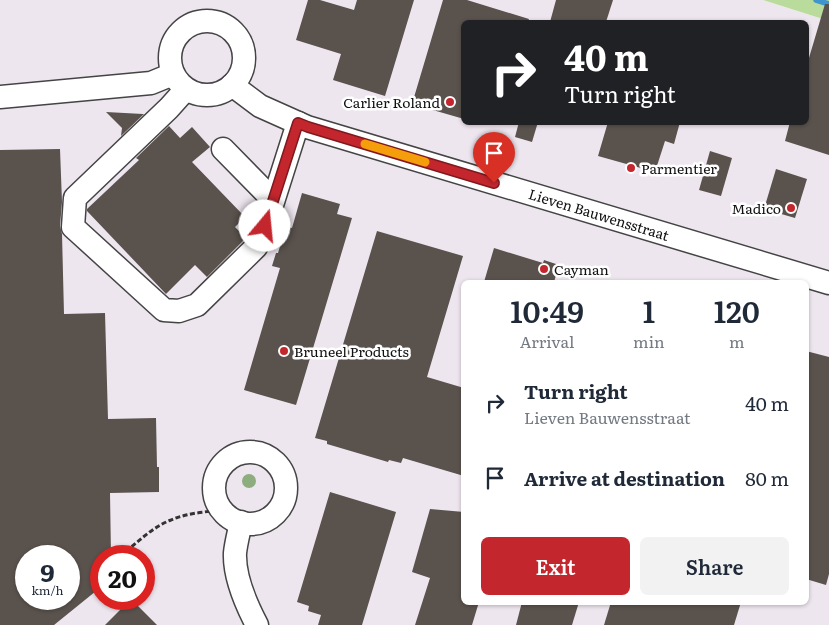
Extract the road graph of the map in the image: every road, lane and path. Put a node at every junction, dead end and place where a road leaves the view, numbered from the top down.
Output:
1 (180, 81) junction
2 (232, 85) junction
3 (0, 97) edge
4 (298, 123) junction
5 (223, 149) dead end
6 (273, 200) junction
7 (829, 283) edge
8 (222, 510) junction
9 (241, 522) junction
10 (134, 545) edge
11 (257, 625) edge

1 - 2 street
1 - 2 street
1 - 3 street
1 - 6 street
2 - 4 street, Lieven Bauwensstraat
4 - 6 street
4 - 7 street, Lieven Bauwensstraat
5 - 6 street
8 - 9 street
8 - 9 street
8 - 10 path
9 - 11 street

